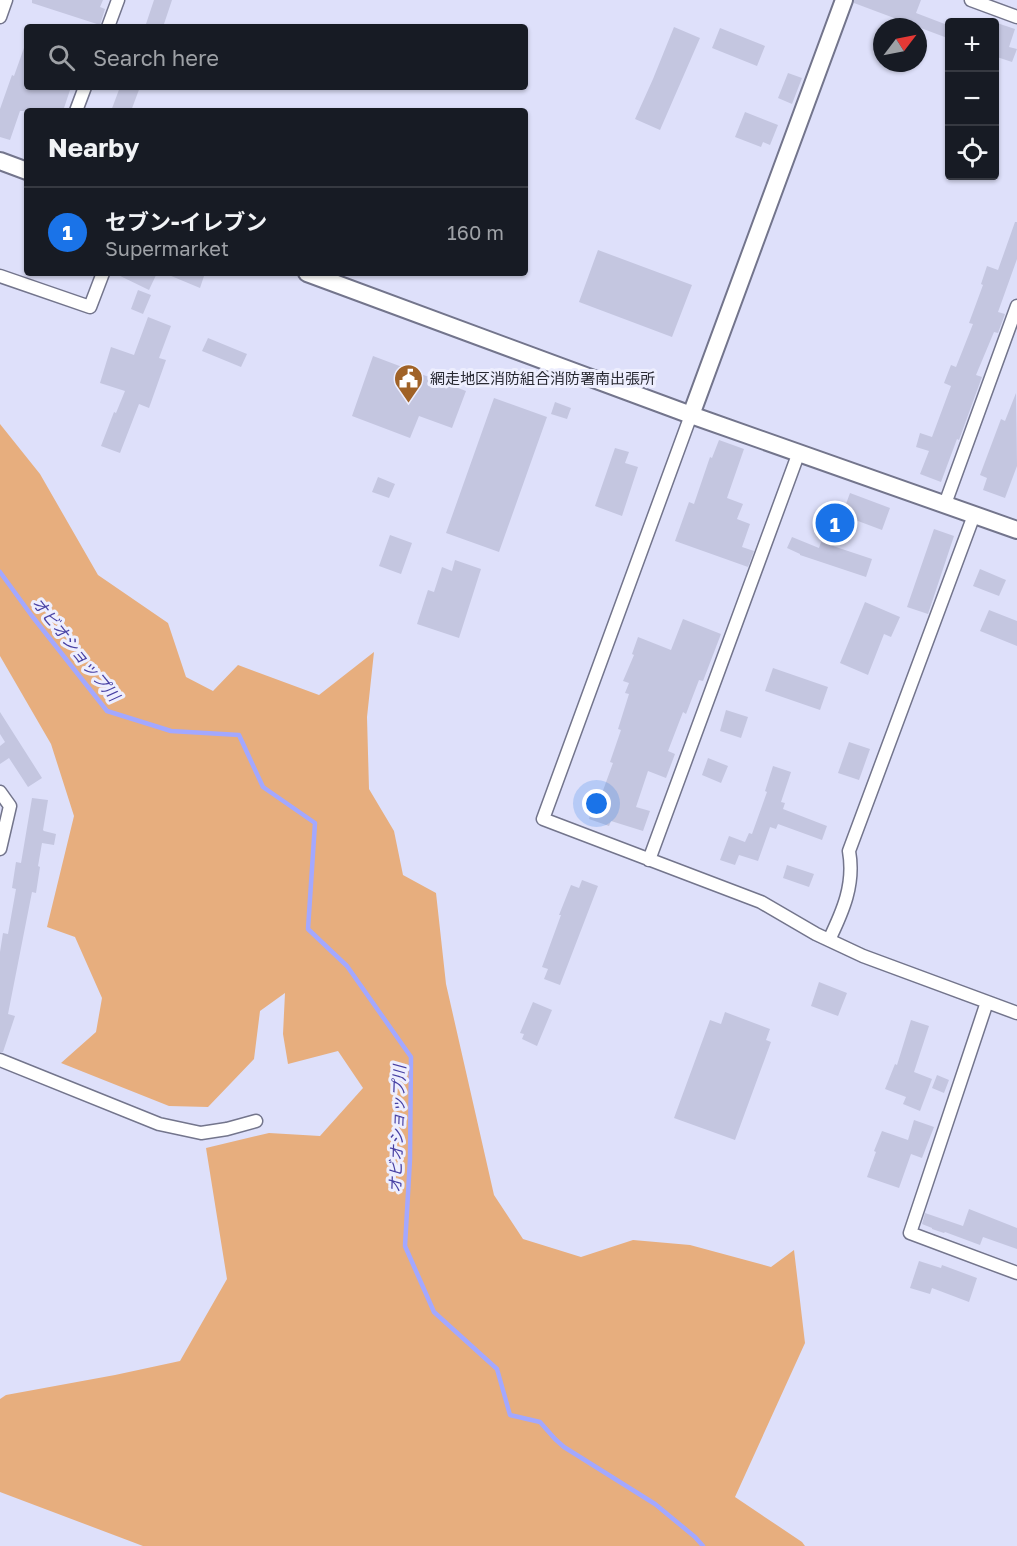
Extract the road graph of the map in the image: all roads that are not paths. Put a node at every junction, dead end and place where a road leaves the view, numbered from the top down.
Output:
1 (6, 0) edge
2 (118, 0) edge
3 (844, 0) edge
4 (971, 0) edge
5 (0, 17) edge
6 (1017, 17) edge
7 (109, 24) edge
8 (85, 90) edge
9 (77, 108) edge
10 (0, 161) edge
11 (24, 170) edge
12 (0, 276) edge
13 (102, 276) edge
14 (315, 276) edge
15 (1017, 306) edge
16 (691, 415) junction
17 (799, 452) junction
18 (945, 504) junction
19 (974, 515) junction
20 (1017, 530) edge
21 (0, 792) edge
22 (0, 849) edge
23 (649, 860) junction
24 (829, 940) junction
25 (987, 1002) junction
26 (1017, 1013) edge
27 (0, 1060) edge
28 (256, 1121) dead end
29 (1017, 1273) edge

1 - 5 street
2 - 7 street
3 - 16 street
4 - 6 street
8 - 9 street
10 - 11 street
12 - 13 street
14 - 16 street
15 - 18 street
16 - 17 street
16 - 23 street
17 - 18 street
17 - 23 street
18 - 19 street
19 - 20 street
19 - 24 street
21 - 22 street
23 - 24 street
24 - 25 street
25 - 26 street
25 - 29 street
27 - 28 street

